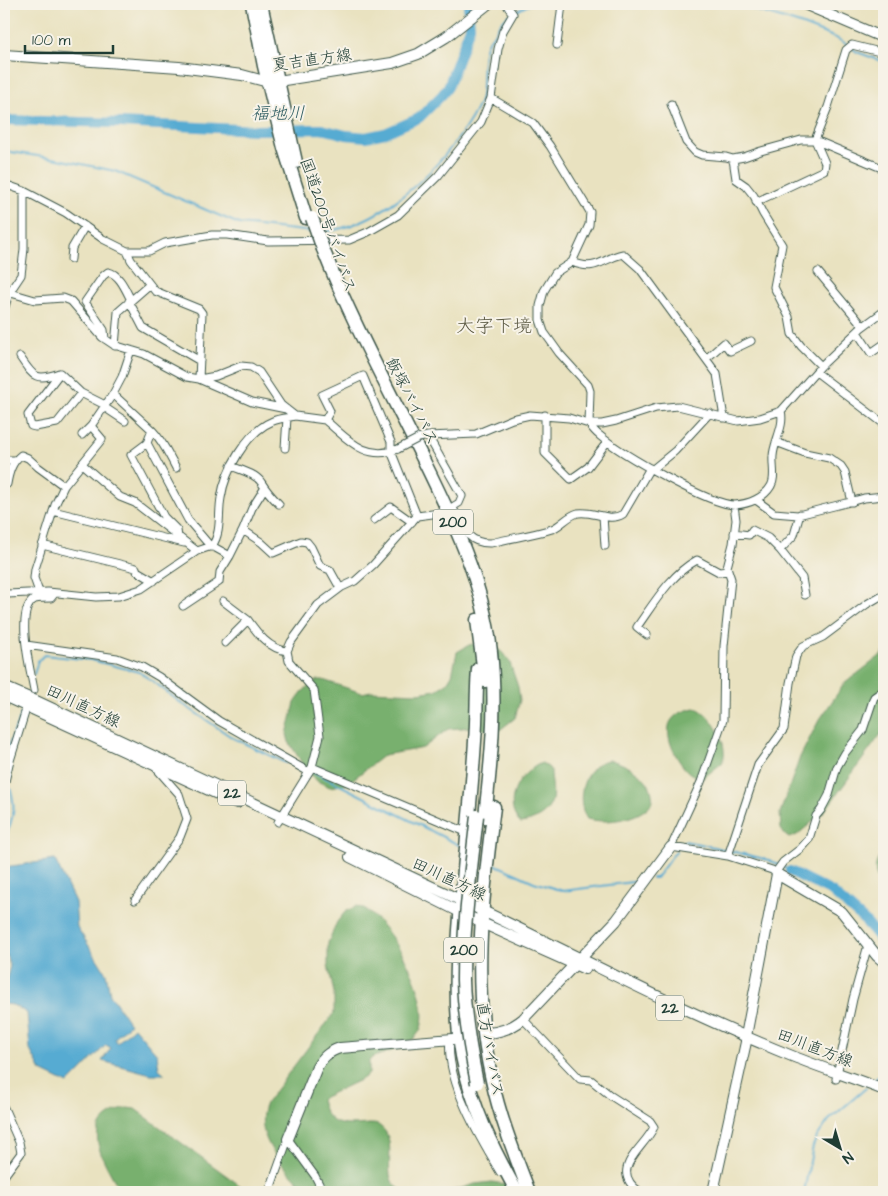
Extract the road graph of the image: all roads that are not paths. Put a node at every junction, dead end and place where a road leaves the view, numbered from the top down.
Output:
1 (252, 4) edge
2 (261, 4) edge
3 (488, 4) edge
4 (511, 4) edge
5 (562, 4) edge
6 (804, 4) edge
7 (884, 38) edge
8 (557, 45) dead end
9 (884, 53) edge
10 (4, 55) edge
11 (269, 64) junction
12 (273, 82) junction
13 (491, 98) junction
14 (671, 104) dead end
15 (815, 140) junction
16 (733, 159) junction
17 (884, 169) edge
18 (4, 184) edge
19 (24, 191) junction
20 (756, 202) junction
21 (85, 226) junction
22 (127, 251) junction
23 (71, 259) dead end
24 (572, 262) junction
25 (818, 272) dead end
26 (149, 284) junction
27 (6, 292) edge
28 (130, 300) junction
29 (4, 310) edge
30 (884, 311) edge
31 (860, 329) junction
32 (105, 339) junction
33 (751, 341) dead end
34 (884, 344) edge
35 (115, 346) junction
36 (131, 350) junction
37 (20, 357) dead end
38 (706, 359) junction
39 (200, 361) junction
40 (819, 369) junction
41 (60, 373) junction
42 (199, 379) junction
43 (81, 393) junction
44 (113, 394) junction
45 (105, 406) junction
46 (286, 409) junction
47 (781, 411) junction
48 (710, 414) junction
49 (545, 415) junction
50 (295, 416) junction
51 (287, 418) junction
52 (724, 418) junction
53 (325, 420) junction
54 (125, 421) dead end
55 (589, 424) junction
56 (884, 424) edge
57 (90, 426) junction
58 (152, 430) junction
59 (82, 435) dead end
60 (428, 436) junction
61 (607, 442) junction
62 (776, 442) junction
63 (147, 443) junction
64 (285, 448) dead end
65 (394, 450) junction
66 (4, 460) edge
67 (14, 460) junction
68 (82, 464) junction
69 (232, 466) junction
70 (176, 468) dead end
71 (652, 469) junction
72 (8, 484) dead end
73 (64, 486) junction
74 (264, 489) junction
75 (884, 496) edge
76 (756, 500) junction
77 (852, 502) junction
78 (279, 504) dead end
79 (734, 505) junction
80 (447, 510) junction
81 (53, 512) junction
82 (800, 514) junction
83 (417, 516) junction
84 (603, 516) junction
85 (374, 520) dead end
86 (412, 522) junction
87 (243, 530) junction
88 (734, 533) junction
89 (178, 536) junction
90 (187, 544) junction
91 (42, 545) junction
92 (211, 546) junction
93 (605, 546) dead end
94 (780, 550) junction
95 (197, 551) junction
96 (230, 556) junction
97 (728, 571) junction
98 (154, 581) junction
99 (340, 588) junction
100 (39, 592) junction
101 (55, 593) junction
102 (5, 594) edge
103 (884, 594) edge
104 (805, 595) dead end
105 (223, 601) dead end
106 (183, 606) dead end
107 (248, 620) junction
108 (647, 635) dead end
109 (479, 637) junction
110 (225, 643) dead end
111 (26, 645) junction
112 (491, 650) junction
113 (287, 651) junction
114 (4, 687) edge
115 (884, 690) edge
116 (4, 696) edge
117 (30, 698) junction
118 (6, 763) edge
119 (152, 764) junction
120 (310, 769) junction
121 (4, 786) edge
122 (481, 817) junction
123 (280, 820) junction
124 (466, 832) junction
125 (671, 847) junction
126 (728, 856) junction
127 (777, 874) junction
128 (135, 900) dead end
129 (460, 905) junction
130 (482, 917) junction
131 (868, 945) junction
132 (577, 962) junction
133 (884, 962) edge
134 (523, 1019) junction
135 (488, 1033) dead end
136 (451, 1039) joint
137 (746, 1039) junction
138 (837, 1076) junction
139 (481, 1081) junction
140 (884, 1090) edge
141 (884, 1097) edge
142 (4, 1108) edge
143 (288, 1139) junction
144 (4, 1176) edge
145 (269, 1192) edge
146 (323, 1192) edge
147 (510, 1192) edge
148 (518, 1192) edge
149 (528, 1192) edge
150 (640, 1192) edge
151 (713, 1192) edge

1 - 11 highway, 200
2 - 11 highway, 200
3 - 12 main road, 夏吉直方線
4 - 13 street
5 - 8 street
6 - 7 main road
9 - 15 street
10 - 12 main road, 夏吉直方線
11 - 12 highway, 国道200号バイパス / 200
12 - 80 highway, 国道200号バイパス / 200
13 - 22 street
13 - 24 street
14 - 16 street
15 - 16 street
15 - 17 street
15 - 20 street
16 - 20 street
18 - 19 street
19 - 21 street
19 - 27 street
20 - 40 street
21 - 22 street
21 - 23 street
22 - 26 street
24 - 38 street
24 - 55 street
25 - 31 street
26 - 28 street
26 - 39 street
27 - 29 street
27 - 32 street
28 - 32 street
28 - 35 street
28 - 39 street
30 - 31 street
31 - 34 street
31 - 40 street
32 - 35 street
33 - 38 street
35 - 36 street
36 - 42 street
36 - 44 street
37 - 41 street
38 - 52 street
39 - 42 street
40 - 47 street
40 - 56 street
41 - 43 street
41 - 43 street
42 - 46 street
42 - 46 street
43 - 45 street
44 - 45 street
44 - 58 street
45 - 54 street
45 - 57 street
46 - 50 street
47 - 52 street
47 - 62 street
48 - 52 street
48 - 55 street
48 - 71 street
49 - 55 street
49 - 60 street
49 - 61 street
50 - 51 street
50 - 53 street
51 - 64 street
51 - 69 street
53 - 65 street
53 - 65 street
55 - 61 street
57 - 59 street
57 - 68 street
58 - 63 street
58 - 70 street
60 - 65 street, bridge
60 - 80 street
61 - 71 street
62 - 76 street
62 - 77 street
63 - 89 street
63 - 92 street
65 - 83 street
66 - 67 street
67 - 72 street
67 - 73 street
68 - 73 street
68 - 89 street
69 - 74 street
69 - 92 street
71 - 79 street
71 - 84 street
73 - 81 street
74 - 78 street
74 - 87 street
75 - 77 street
76 - 79 street
76 - 82 street
77 - 82 street
79 - 88 street
80 - 83 street
80 - 84 street
80 - 109 highway, 国道200号バイパス / 200
80 - 112 highway, 200
81 - 90 street
81 - 91 street
82 - 94 street
83 - 86 street
84 - 93 street
85 - 86 street
86 - 99 street
87 - 96 street
87 - 99 street
88 - 94 street
88 - 97 street
89 - 90 street
90 - 95 street
91 - 98 street
91 - 100 street
92 - 95 street
92 - 96 street
94 - 104 street
95 - 98 street
96 - 106 street
97 - 108 street
97 - 125 street
98 - 101 street
99 - 113 street
100 - 101 street
100 - 102 street
101 - 111 street
103 - 126 street
105 - 107 street
107 - 110 street
107 - 113 street
109 - 122 highway, 国道200号バイパス / 200
109 - 124 highway
111 - 117 street
111 - 120 street
112 - 122 highway, 200
112 - 130 highway
113 - 120 street
114 - 117 main road, 田川直方線 / 22
115 - 127 street
116 - 117 main road, 田川直方線 / 22
117 - 118 street
117 - 119 main road, 田川直方線 / 22
117 - 123 main road, 田川直方線 / 22
118 - 121 street
119 - 123 main road, 田川直方線 / 22
119 - 128 street
120 - 123 street
120 - 124 street
122 - 139 highway, 直方バイパス / 200, bridge
123 - 129 main road, 田川直方線 / 22
124 - 129 highway
125 - 126 street
125 - 132 main road
126 - 127 street
127 - 131 main road
127 - 137 main road
129 - 130 main road, 田川直方線 / 22
129 - 148 highway
130 - 132 main road, 田川直方線 / 22
130 - 149 highway
131 - 133 main road
131 - 138 street
132 - 134 main road
132 - 137 main road, 田川直方線 / 22
134 - 135 main road
134 - 150 street
136 - 143 main road
136 - 147 street
137 - 138 main road, 田川直方線 / 22
137 - 151 main road
138 - 140 main road, 田川直方線 / 22
138 - 141 main road, 田川直方線 / 22
139 - 148 highway, 直方バイパス / 200
139 - 149 highway, 直方バイパス / 200
142 - 144 street
143 - 145 street
143 - 146 street

